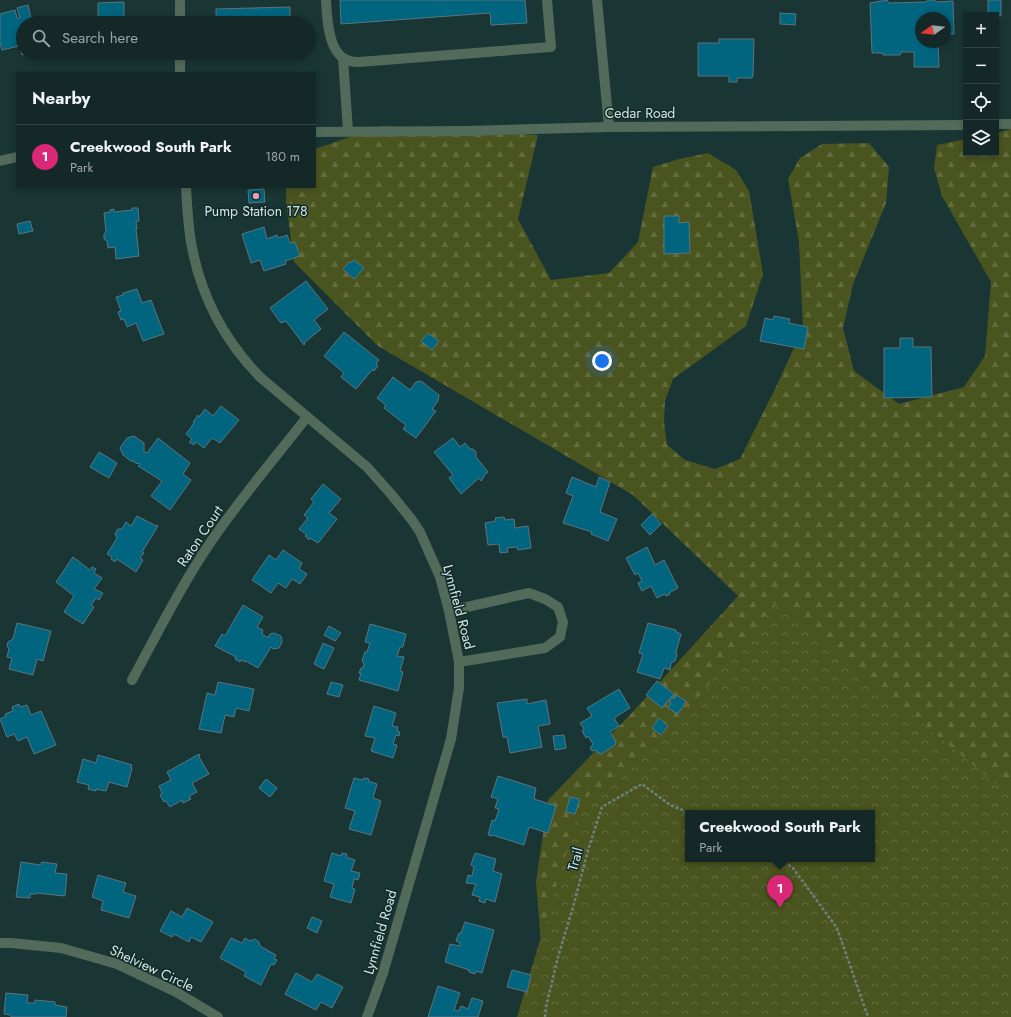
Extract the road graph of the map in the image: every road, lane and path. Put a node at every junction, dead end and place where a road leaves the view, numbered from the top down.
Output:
1 (180, 0) edge
2 (326, 0) edge
3 (547, 0) edge
4 (597, 0) edge
5 (180, 16) edge
6 (343, 58) junction
7 (180, 60) edge
8 (180, 72) edge
9 (999, 124) edge
10 (1011, 124) edge
11 (963, 125) edge
12 (609, 127) junction
13 (348, 131) junction
14 (316, 132) edge
15 (16, 157) edge
16 (0, 161) edge
17 (186, 188) edge
18 (307, 417) junction
19 (449, 611) junction
20 (459, 662) junction
21 (132, 680) dead end
22 (685, 811) edge
23 (784, 862) edge
24 (0, 943) edge
25 (218, 1017) edge
26 (367, 1017) edge
27 (545, 1017) edge
28 (868, 1017) edge

1 - 5 street
2 - 6 street
3 - 6 street
4 - 12 street
6 - 13 street
7 - 8 street
9 - 10 street
11 - 12 street, Cedar Road
12 - 13 street, Cedar Road
13 - 14 street, Cedar Road
15 - 16 street
17 - 18 street, Lynnfield Road
18 - 19 street, Lynnfield Road
18 - 21 street, Raton Court
19 - 20 street, Lynnfield Road
19 - 20 street
20 - 26 street, Lynnfield Road
22 - 27 path, Trail
23 - 28 path
24 - 25 street, Shelview Circle

